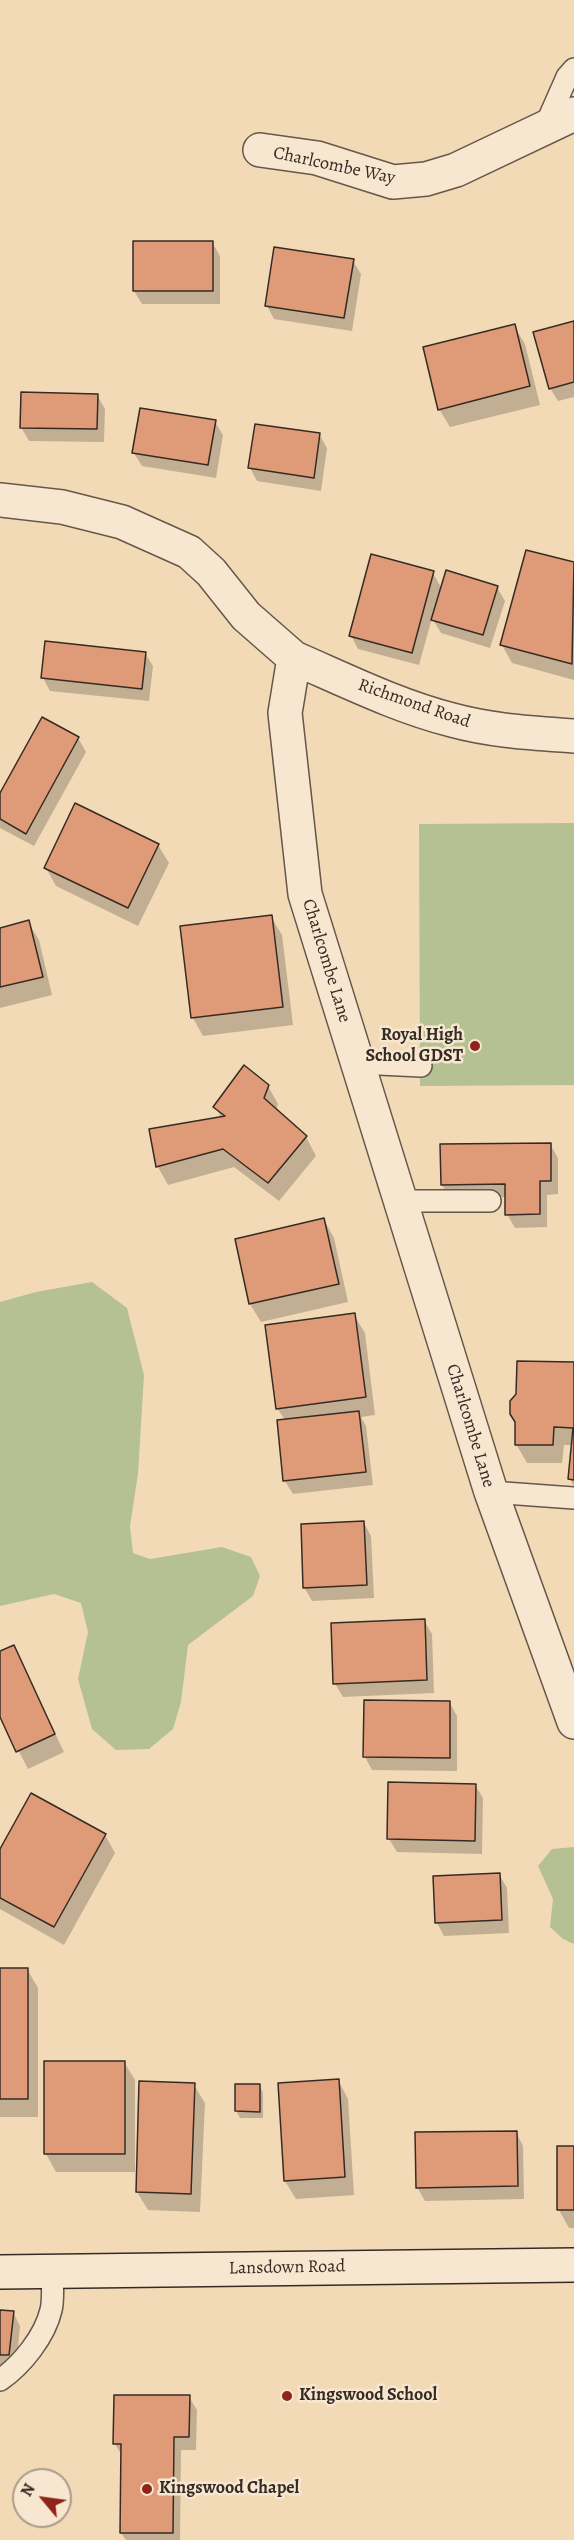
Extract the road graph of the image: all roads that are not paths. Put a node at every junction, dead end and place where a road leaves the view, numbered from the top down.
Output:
1 (574, 69) edge
2 (574, 114) edge
3 (544, 129) junction
4 (261, 150) dead end
5 (0, 500) edge
6 (294, 658) junction
7 (574, 736) edge
8 (358, 1063) junction
9 (421, 1065) dead end
10 (400, 1201) junction
11 (490, 1201) dead end
12 (491, 1492) junction
13 (574, 1498) edge
14 (574, 1722) edge
15 (574, 2265) edge
16 (0, 2272) edge
17 (52, 2272) junction
18 (0, 2380) edge

1 - 3 lane
2 - 3 street, Charlcombe Way
3 - 4 street, Charlcombe Way
5 - 6 street
6 - 7 street, Richmond Road
6 - 8 street, Charlcombe Lane
8 - 9 lane
8 - 10 street, Charlcombe Lane
10 - 11 lane
10 - 12 street, Charlcombe Lane
12 - 13 lane
12 - 14 street, Charlcombe Lane
15 - 17 street, Lansdown Road
16 - 17 street, Lansdown Road
17 - 18 lane

